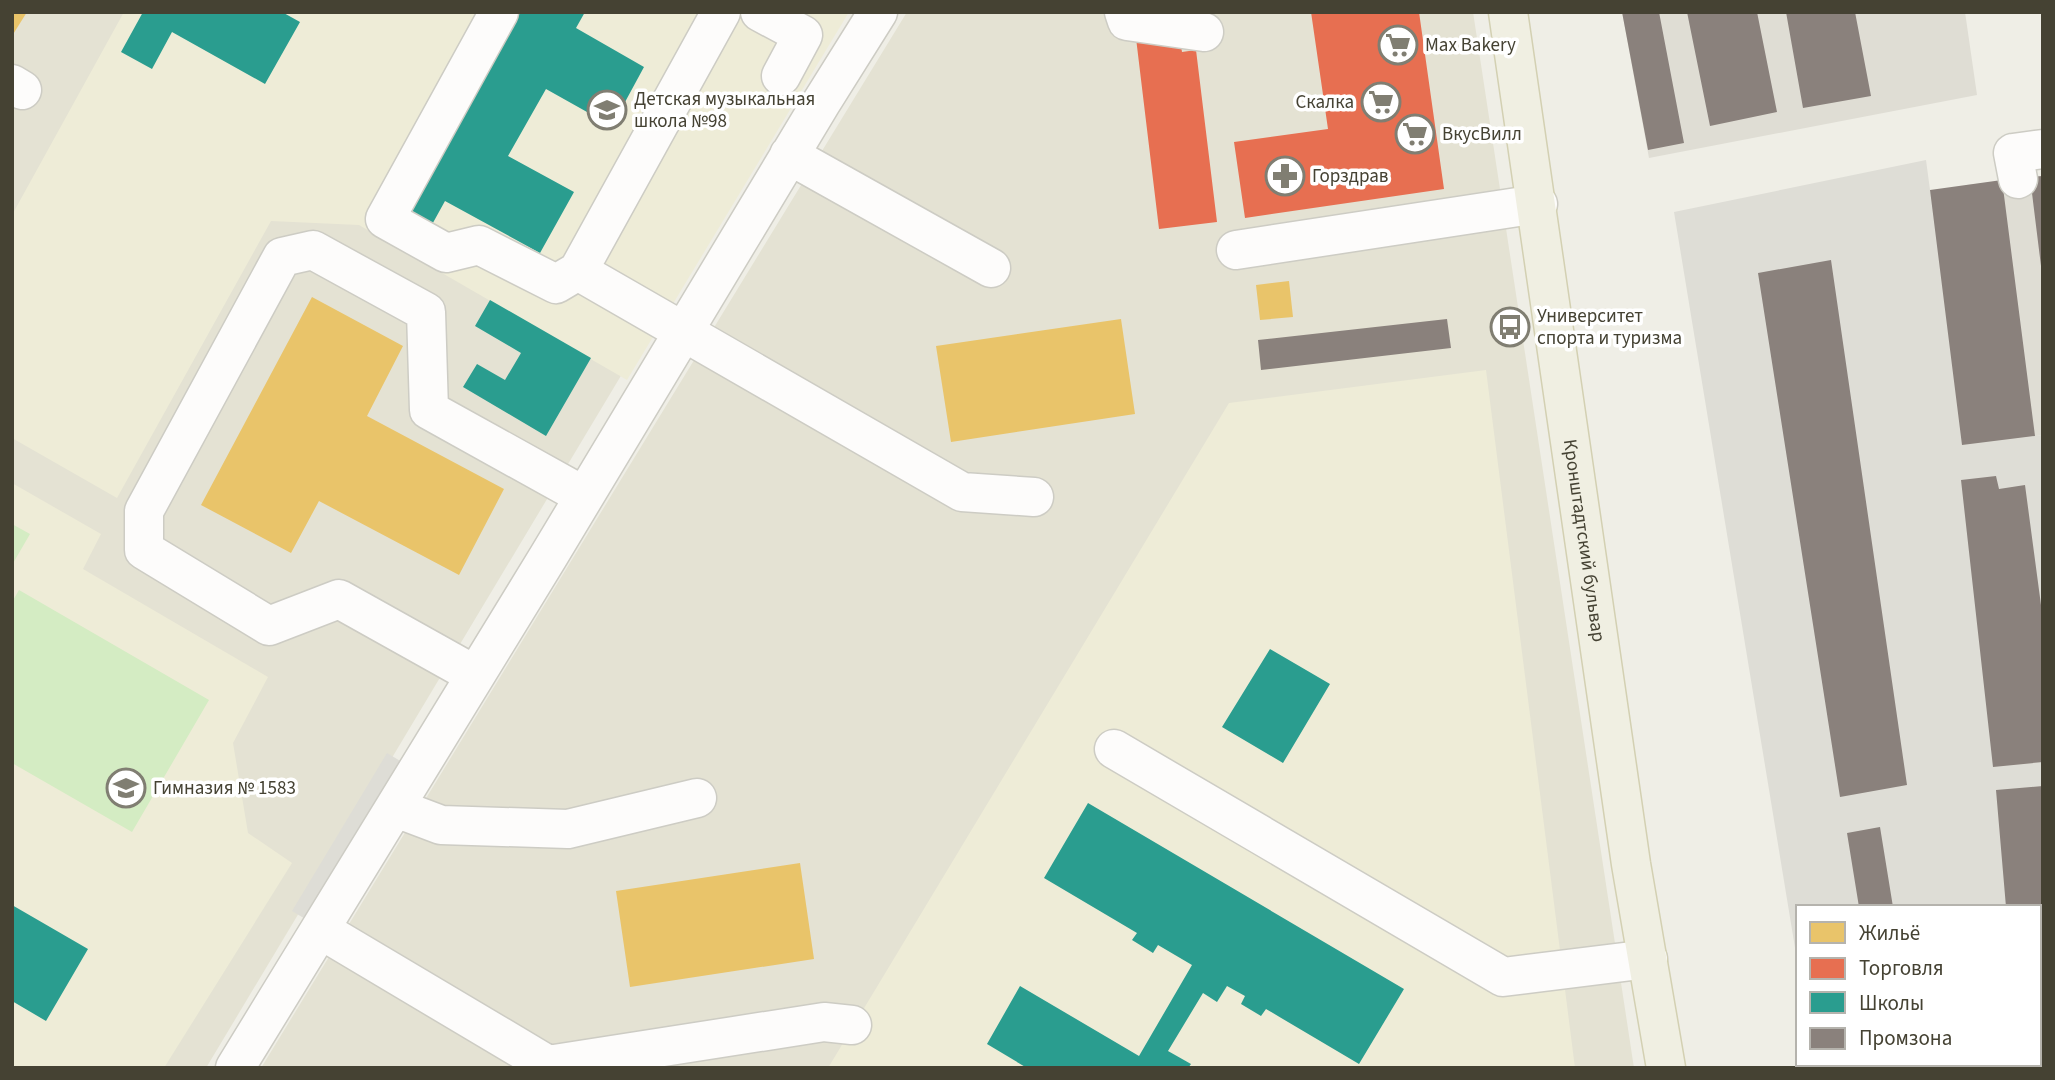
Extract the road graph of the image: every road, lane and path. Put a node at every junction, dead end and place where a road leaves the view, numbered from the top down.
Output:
1 (499, 12) edge
2 (721, 12) edge
3 (760, 12) edge
4 (878, 12) edge
5 (1125, 12) edge
6 (1508, 12) edge
7 (1204, 32) dead end
8 (780, 75) dead end
9 (2043, 149) edge
10 (789, 155) junction
11 (2018, 179) dead end
12 (1538, 204) junction
13 (1236, 250) dead end
14 (991, 268) dead end
15 (578, 271) junction
16 (682, 331) junction
17 (584, 496) junction
18 (1034, 497) dead end
19 (475, 675) junction
20 (1114, 750) dead end
21 (697, 798) dead end
22 (396, 807) junction
23 (321, 930) junction
24 (1648, 959) junction
25 (852, 1025) dead end
26 (235, 1068) edge
27 (1666, 1068) edge

1 - 15 street
2 - 15 street
3 - 8 street
4 - 10 street
5 - 7 street
6 - 12 main road, Кронштадтский бульвар
9 - 11 street
10 - 14 street
10 - 16 street
12 - 13 street
12 - 24 main road, Кронштадтский бульвар
15 - 16 street
16 - 17 street
16 - 18 street
17 - 19 street
17 - 19 street
19 - 22 street
20 - 24 street
21 - 22 street
22 - 23 street
23 - 25 street
23 - 26 street
24 - 27 main road, Кронштадтский бульвар

